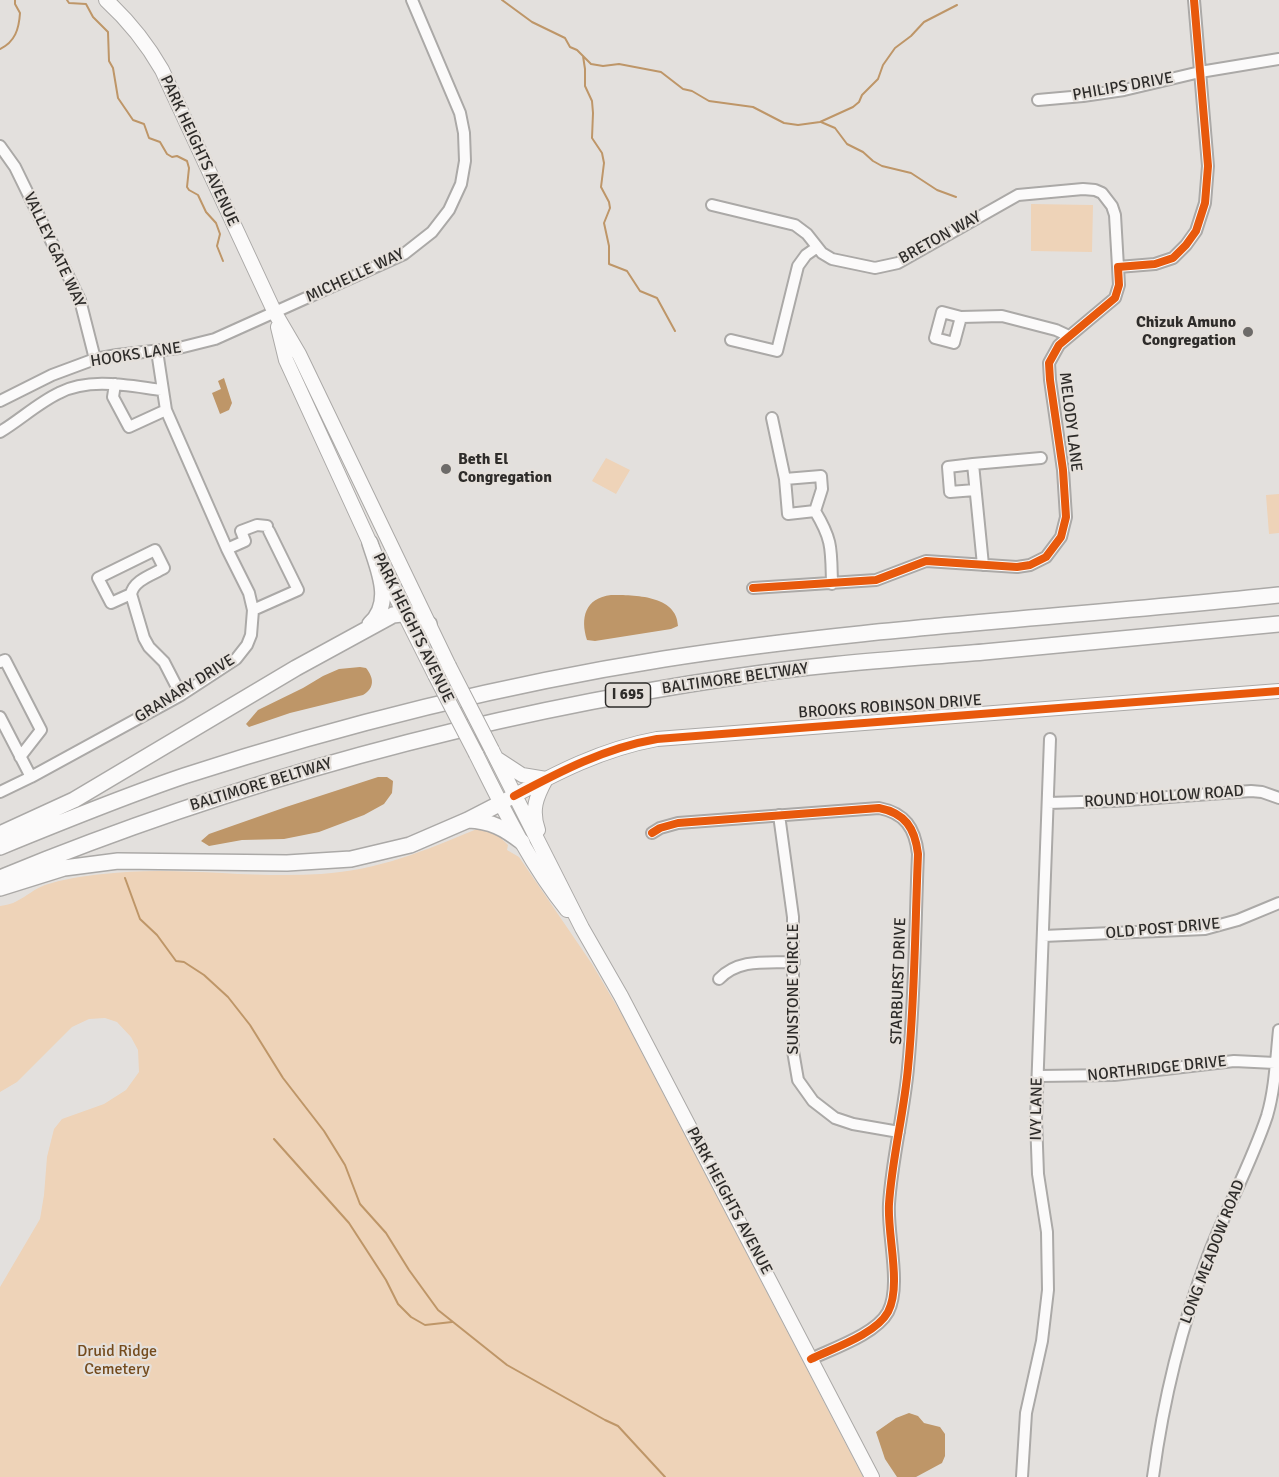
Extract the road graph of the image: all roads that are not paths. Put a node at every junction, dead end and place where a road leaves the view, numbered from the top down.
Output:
1 (105, 0) edge
2 (412, 0) edge
3 (1194, 0) edge
4 (1279, 59) edge
5 (1200, 72) junction
6 (1038, 100) dead end
7 (0, 146) edge
8 (712, 205) dead end
9 (816, 248) junction
10 (1118, 267) junction
11 (275, 313) junction
12 (961, 317) dead end
13 (1069, 336) junction
14 (731, 340) dead end
15 (157, 351) junction
16 (95, 359) junction
17 (297, 382) junction
18 (115, 384) junction
19 (162, 390) junction
20 (0, 401) edge
21 (166, 410) junction
22 (326, 412) junction
23 (772, 418) dead end
24 (0, 432) edge
25 (331, 457) junction
26 (1041, 458) dead end
27 (973, 464) junction
28 (785, 479) junction
29 (975, 490) junction
30 (814, 511) junction
31 (370, 543) junction
32 (227, 549) junction
33 (983, 565) junction
34 (832, 584) junction
35 (753, 588) dead end
36 (131, 594) junction
37 (1279, 595) edge
38 (254, 610) junction
39 (403, 613) junction
40 (429, 624) junction
41 (1279, 624) edge
42 (364, 630) junction
43 (0, 662) edge
44 (1279, 691) edge
45 (182, 694) junction
46 (0, 717) edge
47 (1050, 739) dead end
48 (493, 754) junction
49 (20, 757) junction
50 (31, 777) junction
51 (546, 779) junction
52 (0, 792) edge
53 (1279, 798) edge
54 (508, 800) junction
55 (1048, 802) junction
56 (779, 815) junction
57 (468, 820) junction
58 (652, 833) dead end
59 (0, 834) edge
60 (522, 843) junction
61 (0, 847) edge
62 (546, 858) junction
63 (0, 878) edge
64 (0, 888) edge
65 (1279, 903) edge
66 (582, 928) junction
67 (1043, 936) junction
68 (794, 962) junction
69 (719, 979) dead end
70 (1279, 1030) edge
71 (1275, 1063) junction
72 (1038, 1076) junction
73 (899, 1132) junction
74 (811, 1359) junction
75 (872, 1477) edge
76 (1022, 1477) edge
77 (1152, 1477) edge

1 - 11 main road, PARK HEIGHTS AVENUE
2 - 11 street, MICHELLE WAY
3 - 5 street
4 - 5 street, PHILIPS DRIVE
5 - 6 street, PHILIPS DRIVE
5 - 10 street
7 - 16 street, VALLEY GATE WAY
8 - 9 street, BRETON WAY
9 - 10 street, BRETON WAY
9 - 14 street
10 - 13 street, MELODY LANE
11 - 15 street, HOOKS LANE
11 - 17 main road, PARK HEIGHTS AVENUE
11 - 22 main road, PARK HEIGHTS AVENUE
12 - 13 street
13 - 33 street, MELODY LANE
15 - 16 street, HOOKS LANE
15 - 19 street
16 - 20 street, HOOKS LANE
17 - 22 main road
17 - 25 main road, PARK HEIGHTS AVENUE
18 - 19 street
18 - 21 street
18 - 24 street
19 - 21 street
21 - 32 street
22 - 25 main road
22 - 40 main road, PARK HEIGHTS AVENUE
23 - 28 street
25 - 31 main road, PARK HEIGHTS AVENUE
26 - 27 street
27 - 29 street
27 - 29 street
28 - 30 street
28 - 30 street
29 - 33 street
30 - 34 street
31 - 39 main road, PARK HEIGHTS AVENUE
31 - 42 highway
32 - 38 street
32 - 38 street
33 - 34 street, MELODY LANE
34 - 35 street, MELODY LANE
36 - 36 street
36 - 45 street
37 - 61 highway, BALTIMORE BELTWAY / I 695
38 - 45 street, GRANARY DRIVE
39 - 40 highway
39 - 42 highway
39 - 54 main road, PARK HEIGHTS AVENUE, bridge
40 - 48 main road, PARK HEIGHTS AVENUE, bridge
41 - 63 highway, BALTIMORE BELTWAY / I 695
42 - 59 highway
43 - 49 street
44 - 51 main road, BROOKS ROBINSON DRIVE
45 - 50 street, GRANARY DRIVE
46 - 49 street
47 - 55 street, IVY LANE
48 - 51 main road
48 - 54 main road, PARK HEIGHTS AVENUE
49 - 50 street
50 - 52 street, GRANARY DRIVE
51 - 54 main road, BROOKS ROBINSON DRIVE
51 - 62 main road
53 - 55 street, ROUND HOLLOW ROAD
54 - 57 highway
54 - 60 main road, PARK HEIGHTS AVENUE
54 - 62 main road, PARK HEIGHTS AVENUE
55 - 67 street, IVY LANE
56 - 58 street, STARBURST DRIVE
56 - 68 street, SUNSTONE CIRCLE
56 - 73 street, STARBURST DRIVE
57 - 60 highway
57 - 64 highway
60 - 66 main road, PARK HEIGHTS AVENUE
62 - 66 main road, PARK HEIGHTS AVENUE
65 - 67 street, OLD POST DRIVE
66 - 74 main road, PARK HEIGHTS AVENUE
67 - 72 street, IVY LANE
68 - 69 street
68 - 73 street, SUNSTONE CIRCLE
70 - 71 street, LONG MEADOW ROAD
71 - 72 street, NORTHRIDGE DRIVE
71 - 77 street, LONG MEADOW ROAD
72 - 76 street, IVY LANE
73 - 74 street, STARBURST DRIVE
74 - 75 main road, PARK HEIGHTS AVENUE

